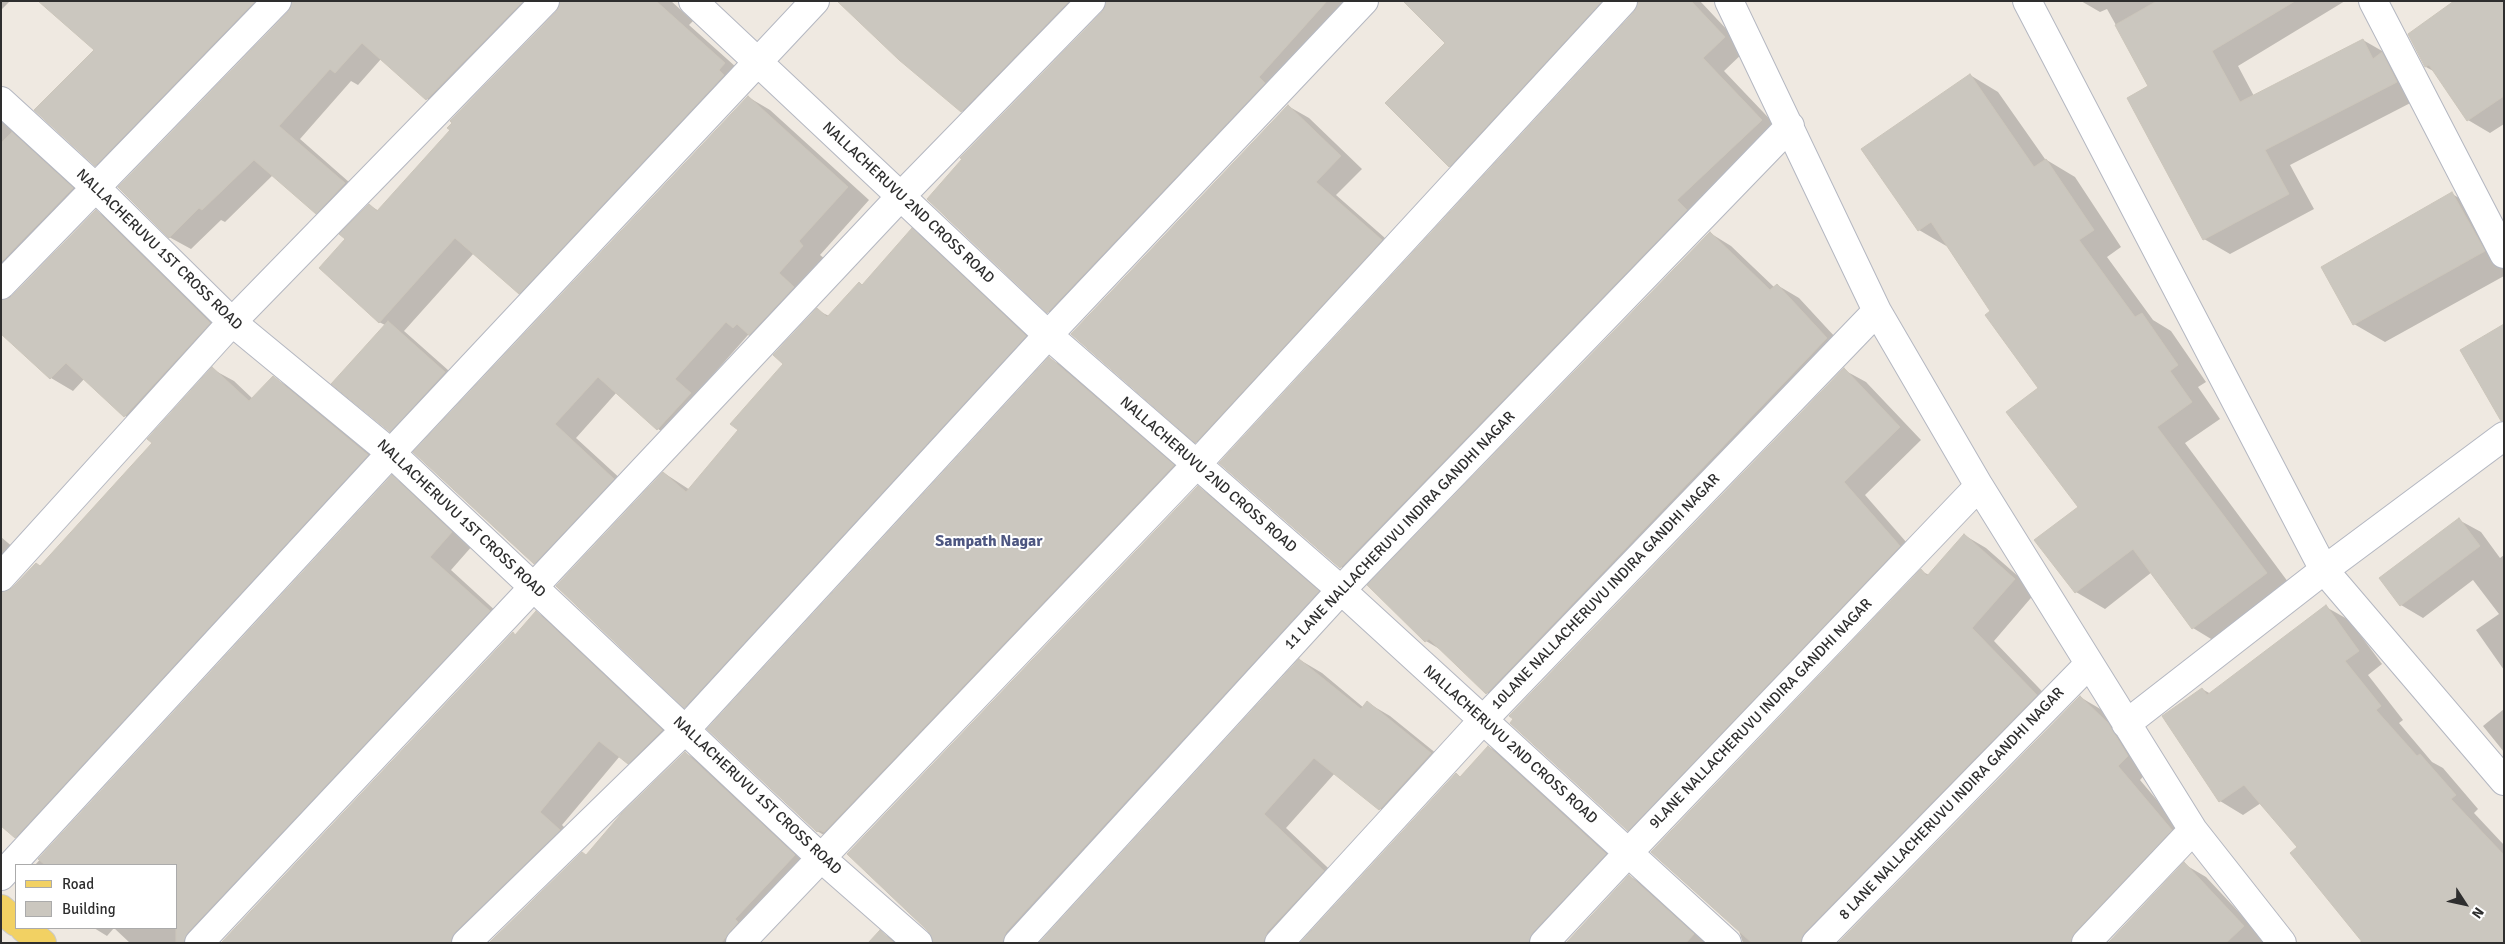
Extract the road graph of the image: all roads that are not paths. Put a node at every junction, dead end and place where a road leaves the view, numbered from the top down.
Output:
1 (277, 1) edge
2 (545, 1) edge
3 (693, 1) edge
4 (815, 1) edge
5 (1091, 1) edge
6 (1364, 1) edge
7 (1623, 1) edge
8 (1729, 1) edge
9 (2027, 1) edge
10 (2373, 1) edge
11 (758, 62) junction
12 (1, 101) edge
13 (1790, 126) junction
14 (95, 187) junction
15 (901, 196) junction
16 (2504, 254) edge
17 (1, 285) edge
18 (1877, 311) junction
19 (232, 322) junction
20 (1048, 335) junction
21 (2504, 436) edge
22 (391, 453) junction
23 (1196, 465) junction
24 (1979, 486) junction
25 (2324, 570) junction
26 (1, 577) edge
27 (533, 585) junction
28 (1341, 590) junction
29 (2088, 665) junction
30 (1483, 720) junction
31 (2126, 724) junction
32 (685, 730) junction
33 (2504, 781) edge
34 (2192, 830) junction
35 (1628, 853) junction
36 (820, 857) junction
37 (1, 876) edge
38 (1, 909) edge
39 (15, 921) edge
40 (25, 929) edge
41 (42, 943) edge
42 (199, 943) edge
43 (466, 943) edge
44 (740, 943) edge
45 (918, 943) edge
46 (1018, 943) edge
47 (1279, 943) edge
48 (1544, 943) edge
49 (1727, 943) edge
50 (1816, 943) edge
51 (2086, 943) edge
52 (2282, 943) edge

1 - 14 street
2 - 19 street
3 - 11 street, NALLACHERUVU 2ND CROSS ROAD
4 - 11 street
5 - 15 street
6 - 20 street
7 - 23 street
8 - 13 street
9 - 25 street
10 - 16 street
11 - 15 street, NALLACHERUVU 2ND CROSS ROAD
11 - 22 street
12 - 14 street, NALLACHERUVU 1ST CROSS ROAD
13 - 18 street
13 - 28 street, 11 LANE NALLACHERUVU INDIRA GANDHI NAGAR
14 - 17 street
14 - 19 street, NALLACHERUVU 1ST CROSS ROAD
15 - 20 street, NALLACHERUVU 2ND CROSS ROAD
15 - 27 street
18 - 24 street
18 - 30 street, 10LANE NALLACHERUVU INDIRA GANDHI NAGAR
19 - 22 street, NALLACHERUVU 1ST CROSS ROAD
19 - 26 street
20 - 23 street, NALLACHERUVU 2ND CROSS ROAD
20 - 32 street
21 - 25 street
22 - 27 street, NALLACHERUVU 1ST CROSS ROAD
22 - 37 street
23 - 28 street, NALLACHERUVU 2ND CROSS ROAD
23 - 36 street
24 - 29 street
24 - 35 street, 9LANE NALLACHERUVU INDIRA GANDHI NAGAR
25 - 31 street
25 - 33 street
27 - 32 street, NALLACHERUVU 1ST CROSS ROAD
27 - 42 street
28 - 30 street, NALLACHERUVU 2ND CROSS ROAD
28 - 46 street, 11 LANE NALLACHERUVU INDIRA GANDHI NAGAR
29 - 31 street
29 - 50 street, 8 LANE NALLACHERUVU INDIRA GANDHI NAGAR
30 - 35 street, NALLACHERUVU 2ND CROSS ROAD
30 - 47 street, 10LANE NALLACHERUVU INDIRA GANDHI NAGAR
31 - 34 street
32 - 36 street, NALLACHERUVU 1ST CROSS ROAD
32 - 43 street
34 - 51 street
34 - 52 street
35 - 48 street, 9LANE NALLACHERUVU INDIRA GANDHI NAGAR
35 - 49 street, NALLACHERUVU 2ND CROSS ROAD
36 - 44 street
36 - 45 street, NALLACHERUVU 1ST CROSS ROAD
38 - 39 main road
40 - 41 main road

